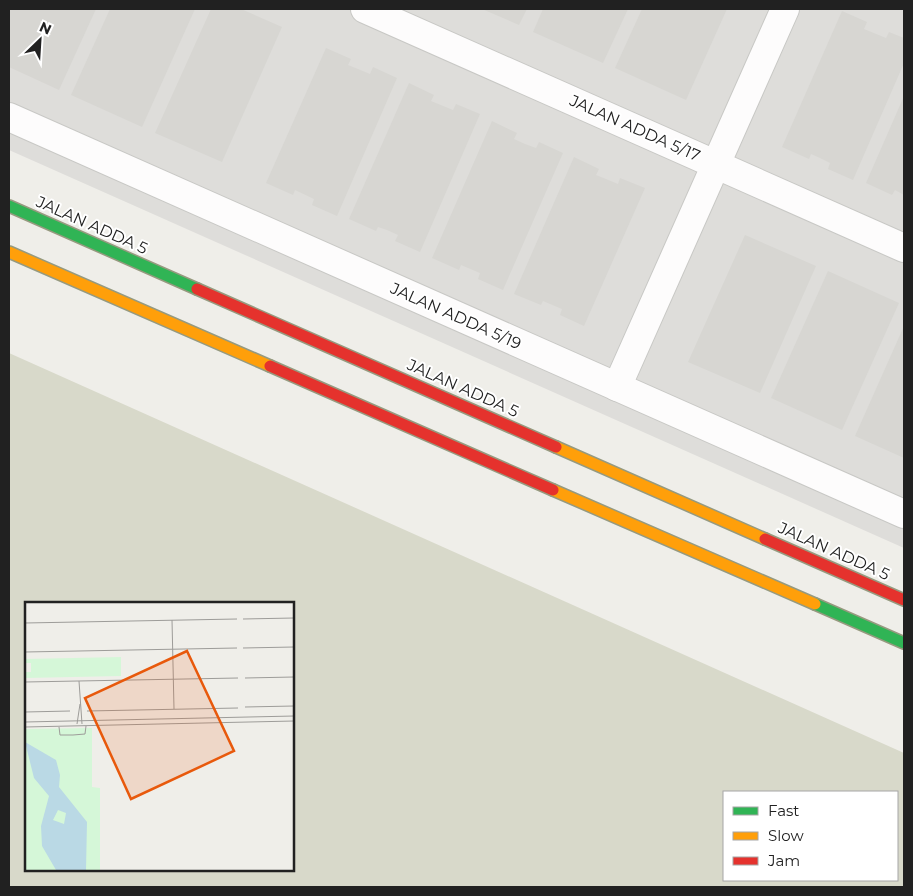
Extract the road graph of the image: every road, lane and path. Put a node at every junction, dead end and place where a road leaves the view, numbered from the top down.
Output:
1 (365, 9) edge
2 (785, 9) edge
3 (9, 117) edge
4 (716, 164) junction
5 (9, 206) edge
6 (904, 248) edge
7 (9, 252) edge
8 (617, 387) junction
9 (904, 514) edge
10 (904, 600) edge
11 (904, 643) edge

1 - 4 street, JALAN ADDA 5/17
2 - 4 street
3 - 8 street, JALAN ADDA 5/19
4 - 6 street, JALAN ADDA 5/17
4 - 8 street
5 - 10 main road, JALAN ADDA 5
7 - 11 main road
8 - 9 street, JALAN ADDA 5/19

